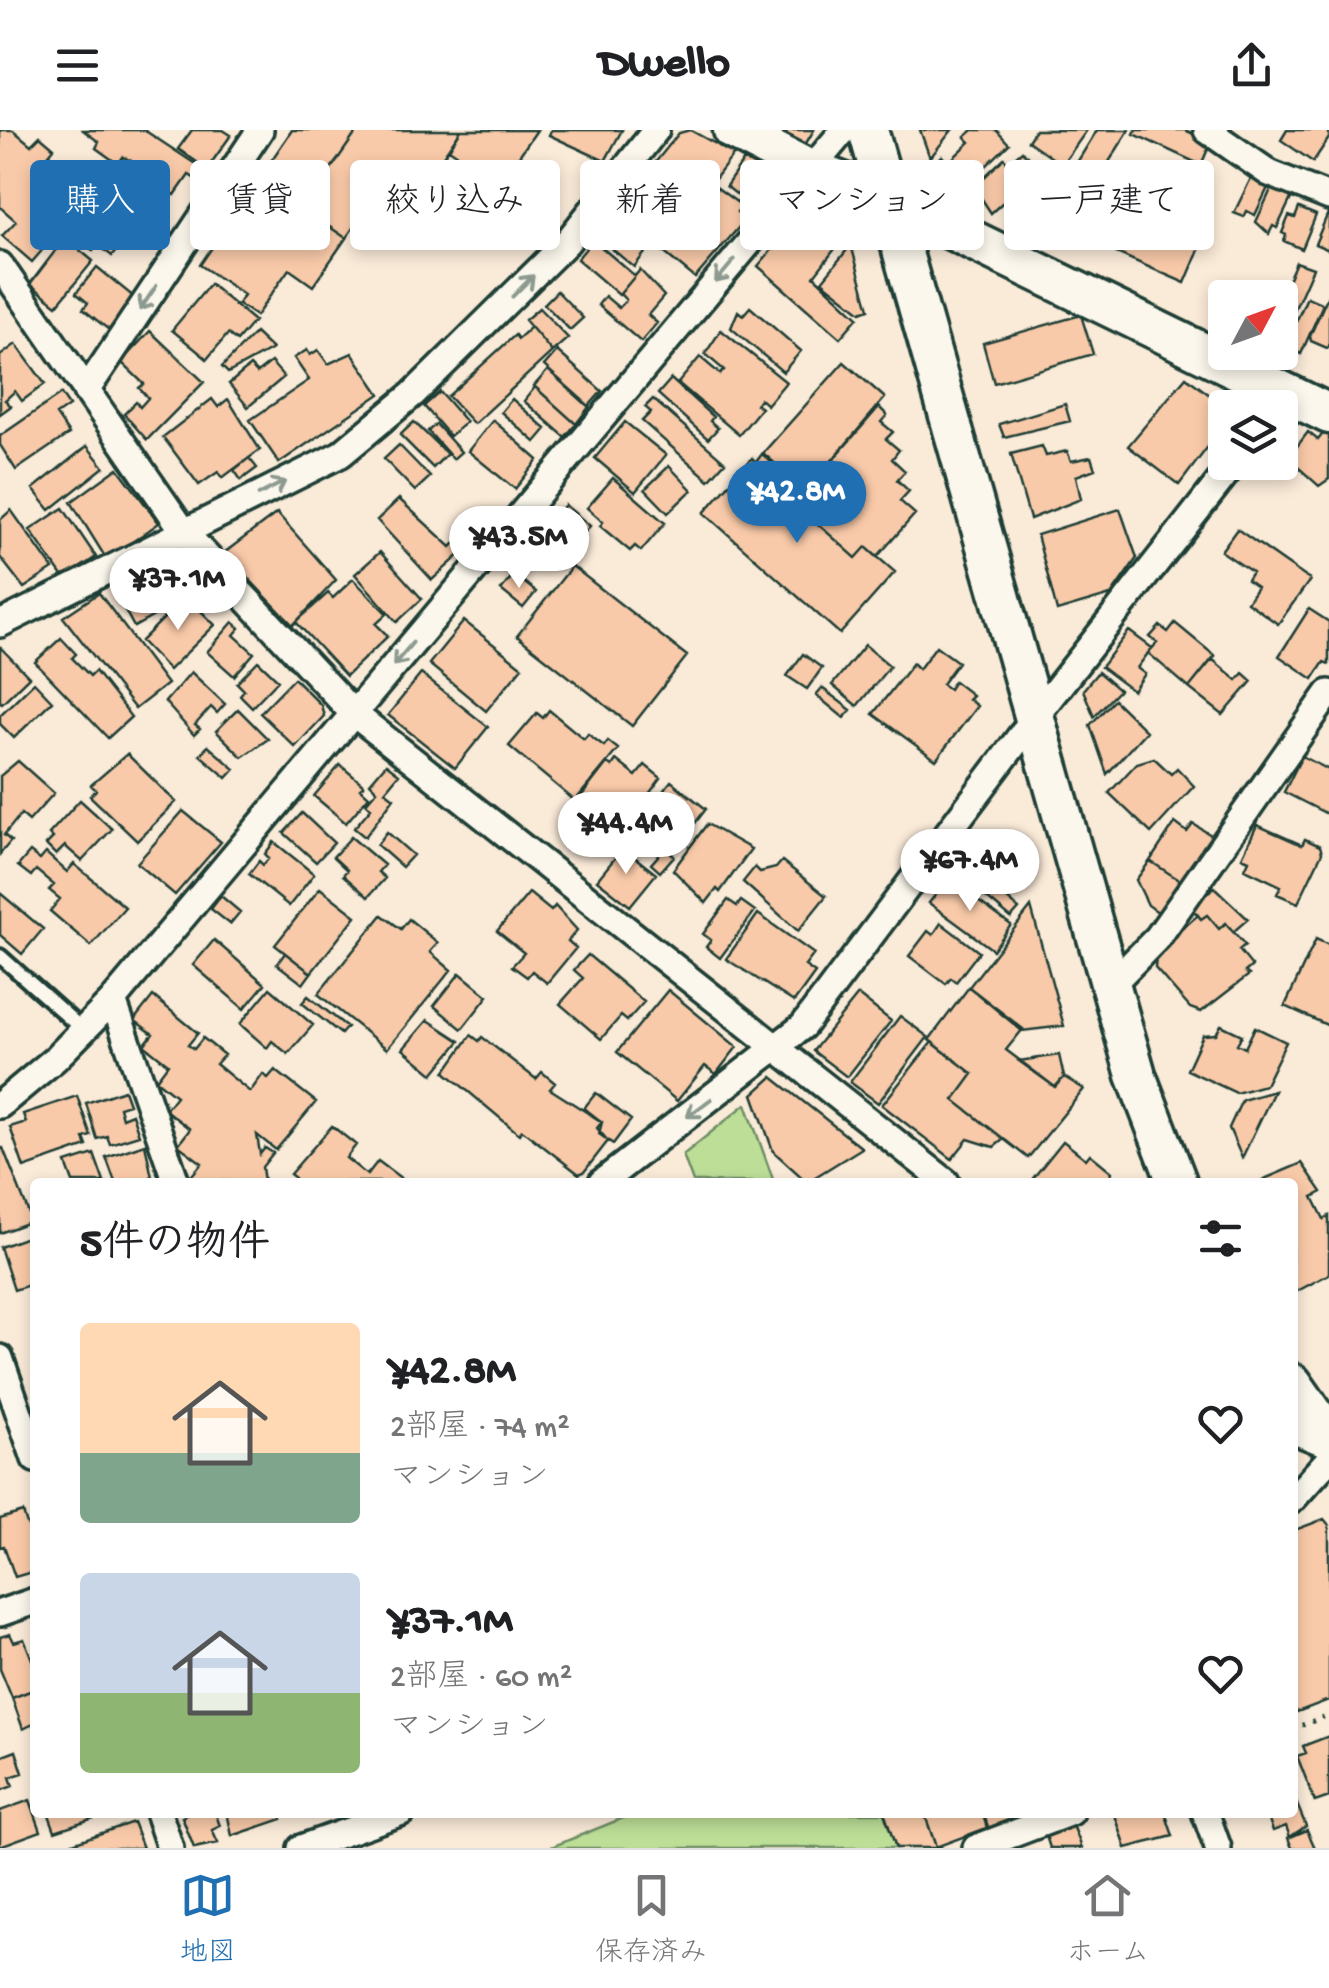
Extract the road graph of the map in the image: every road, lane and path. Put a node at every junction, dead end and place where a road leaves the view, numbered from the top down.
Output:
1 (260, 130) edge
2 (656, 130) edge
3 (733, 130) edge
4 (844, 130) edge
5 (868, 130) edge
6 (1207, 130) edge
7 (791, 160) edge
8 (818, 160) edge
9 (877, 160) edge
10 (1329, 197) edge
11 (984, 248) edge
12 (743, 250) edge
13 (904, 250) edge
14 (0, 265) edge
15 (1261, 390) edge
16 (86, 391) junction
17 (1298, 405) edge
18 (1329, 414) edge
19 (1221, 480) edge
20 (185, 533) junction
21 (0, 593) edge
22 (10, 617) edge
23 (1329, 693) edge
24 (353, 714) junction
25 (1034, 718) junction
26 (0, 956) edge
27 (1111, 985) junction
28 (113, 1000) junction
29 (83, 1030) junction
30 (776, 1049) junction
31 (0, 1105) edge
32 (175, 1178) edge
33 (607, 1178) edge
34 (941, 1178) edge
35 (1175, 1178) edge
36 (0, 1358) edge
37 (1298, 1392) edge
38 (1298, 1432) edge
39 (1329, 1436) edge
40 (30, 1445) edge
41 (1329, 1445) edge
42 (1329, 1459) edge
43 (1298, 1493) edge
44 (30, 1602) edge
45 (0, 1613) edge
46 (1329, 1716) edge
47 (1298, 1727) edge
48 (160, 1818) edge
49 (382, 1818) edge
50 (1055, 1818) edge
51 (1207, 1818) edge
52 (170, 1848) edge
53 (301, 1848) edge
54 (976, 1848) edge
55 (1218, 1848) edge

1 -> 16 street
20 -> 2 street
3 - 7 street
4 - 8 street
5 - 9 street
6 - 10 street
11 - 15 street
12 -> 24 street
13 - 25 street
14 - 16 street
16 - 20 street
17 - 18 street
19 - 25 street
20 - 22 street
20 - 24 street
21 - 22 street
23 - 27 street
24 - 28 street
24 - 30 street
25 - 27 street
25 - 30 street
26 - 29 lane
27 - 35 street
28 - 29 street
28 - 32 street
29 - 31 street
30 -> 33 street
30 - 34 street
36 - 40 street
37 - 39 street
38 - 41 street
42 - 43 street
44 - 45 street
46 - 47 path
48 - 52 street
49 - 53 street
50 - 54 street
51 - 55 street

